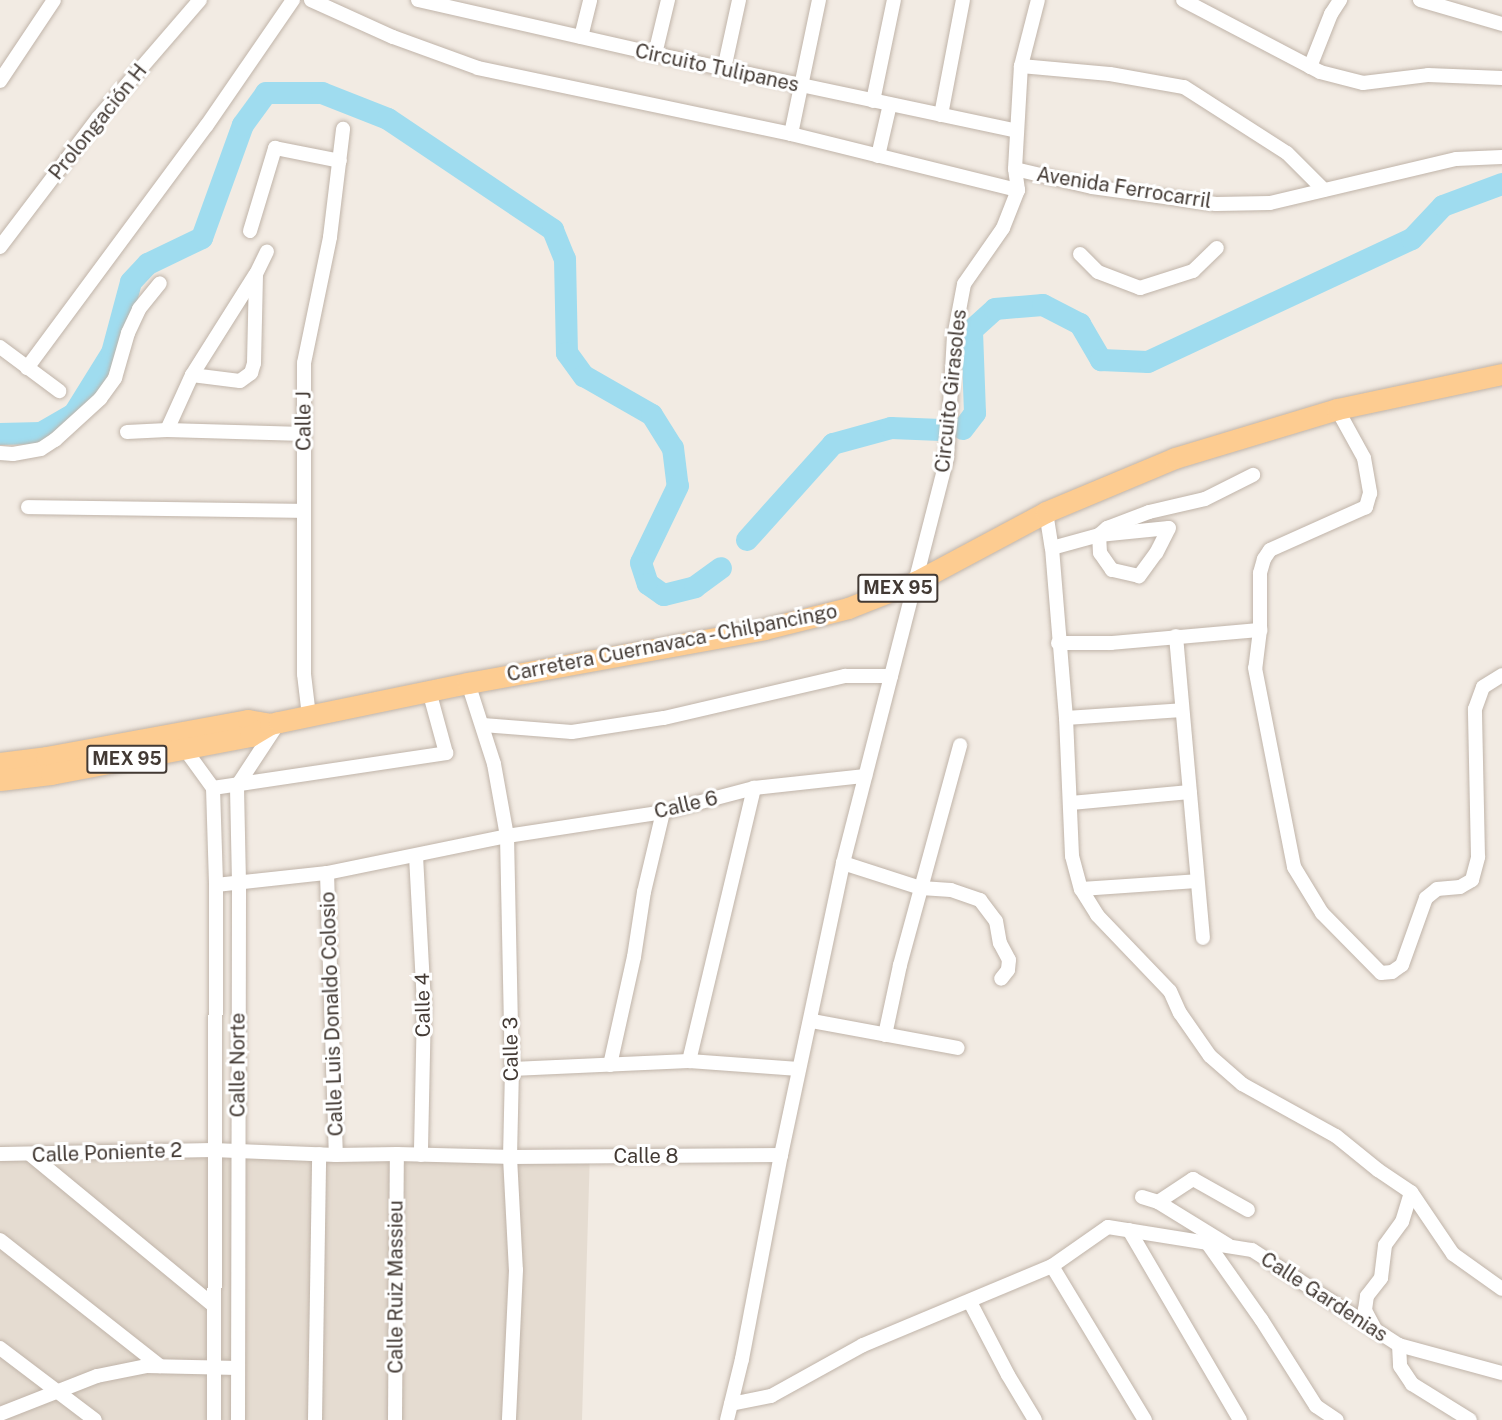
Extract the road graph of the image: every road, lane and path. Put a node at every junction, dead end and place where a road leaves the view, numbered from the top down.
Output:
1 (54, 0) edge
2 (200, 0) edge
3 (293, 0) edge
4 (311, 0) edge
5 (418, 0) edge
6 (590, 0) edge
7 (668, 0) edge
8 (739, 0) edge
9 (819, 0) edge
10 (894, 0) edge
11 (963, 0) edge
12 (1038, 0) edge
13 (1183, 0) edge
14 (1216, 0) edge
15 (1340, 0) edge
16 (1420, 0) edge
17 (330, 4) edge
18 (1208, 13) junction
19 (1502, 24) edge
20 (581, 37) junction
21 (655, 54) junction
22 (1021, 66) junction
23 (1310, 67) junction
24 (724, 69) junction
25 (1502, 78) edge
26 (0, 81) edge
27 (801, 86) junction
28 (873, 101) junction
29 (890, 104) junction
30 (940, 115) junction
31 (343, 129) dead end
32 (1016, 131) junction
33 (791, 134) junction
34 (878, 156) junction
35 (1502, 157) edge
36 (340, 161) junction
37 (1015, 169) junction
38 (1018, 190) junction
39 (1324, 190) junction
40 (250, 231) dead end
41 (0, 247) edge
42 (1217, 248) dead end
43 (267, 251) dead end
44 (1080, 254) dead end
45 (256, 274) junction
46 (160, 283) dead end
47 (0, 347) edge
48 (27, 368) junction
49 (1502, 374) edge
50 (192, 375) junction
51 (59, 391) dead end
52 (1337, 409) junction
53 (167, 430) junction
54 (127, 432) dead end
55 (304, 434) junction
56 (0, 453) edge
57 (1253, 475) dead end
58 (28, 507) dead end
59 (304, 511) junction
60 (1046, 512) junction
61 (1099, 535) junction
62 (1052, 548) junction
63 (917, 581) junction
64 (1260, 630) junction
65 (1176, 636) junction
66 (1058, 643) junction
67 (1502, 675) edge
68 (891, 676) junction
69 (468, 683) junction
70 (429, 691) junction
71 (1182, 710) junction
72 (309, 716) junction
73 (1066, 718) junction
74 (274, 723) junction
75 (483, 725) junction
76 (960, 745) dead end
77 (184, 748) junction
78 (0, 763) edge
79 (865, 776) junction
80 (0, 780) edge
81 (237, 786) junction
82 (213, 788) junction
83 (754, 788) junction
84 (1189, 792) junction
85 (1071, 803) junction
86 (663, 812) junction
87 (507, 836) junction
88 (416, 856) junction
89 (843, 863) junction
90 (327, 873) junction
91 (1197, 881) junction
92 (240, 883) junction
93 (216, 885) junction
94 (921, 888) junction
95 (1081, 889) junction
96 (1203, 938) dead end
97 (1001, 979) dead end
98 (812, 1021) junction
99 (885, 1035) junction
100 (958, 1048) dead end
101 (689, 1060) junction
102 (610, 1065) junction
103 (512, 1069) junction
104 (799, 1069) junction
105 (213, 1150) junction
106 (237, 1150) junction
107 (0, 1154) edge
108 (319, 1154) junction
109 (397, 1154) junction
110 (30, 1155) junction
111 (336, 1155) junction
112 (421, 1155) junction
113 (781, 1155) junction
114 (510, 1157) junction
115 (1411, 1192) junction
116 (1142, 1197) dead end
117 (1158, 1202) junction
118 (1248, 1210) dead end
119 (1129, 1230) junction
120 (0, 1240) edge
121 (1208, 1244) junction
122 (1232, 1247) junction
123 (1052, 1266) junction
124 (1502, 1289) edge
125 (970, 1302) junction
126 (214, 1306) junction
127 (1377, 1333) junction
128 (1399, 1345) junction
129 (0, 1348) edge
130 (159, 1366) junction
131 (214, 1368) junction
132 (238, 1368) junction
133 (1502, 1373) edge
134 (59, 1391) junction
135 (731, 1404) junction
136 (1315, 1413) edge
137 (0, 1414) edge
138 (95, 1420) edge
139 (214, 1420) edge
140 (238, 1420) edge
141 (315, 1420) edge
142 (395, 1420) edge
143 (509, 1420) edge
144 (727, 1420) edge
145 (1035, 1420) edge
146 (1145, 1420) edge
147 (1240, 1420) edge
148 (1337, 1420) edge
149 (1470, 1420) edge

1 - 26 street
2 - 41 street, Prolongación H
3 - 48 street
4 - 17 street
5 - 20 street, Circuito Tulipanes
6 - 20 street
7 - 21 street
8 - 24 street
9 - 27 street
10 - 28 street
11 - 30 street
12 - 22 street, Circuito Girasoles
13 - 18 street
14 - 18 street
15 - 23 street
16 - 19 street
17 - 33 street
18 - 23 street
20 - 21 street, Circuito Tulipanes
21 - 24 street, Circuito Tulipanes
22 - 32 street, Circuito Girasoles
22 - 39 street
23 - 25 street
24 - 27 street, Circuito Tulipanes
27 - 28 street, Circuito Tulipanes
27 - 33 street
28 - 29 street, Circuito Tulipanes
29 - 30 street, Circuito Tulipanes
29 - 34 street
30 - 32 street, Circuito Tulipanes
31 - 36 street, Calle J
32 - 37 street, Circuito Girasoles
33 - 34 street
34 - 38 street
35 - 39 street, Avenida Ferrocarril
36 - 40 street
36 - 55 street, Calle J
37 - 38 street, Circuito Girasoles
37 - 39 street, Avenida Ferrocarril
38 - 63 street, Circuito Girasoles
42 - 44 street
43 - 45 street
45 - 50 street
45 - 50 street
46 - 56 street
47 - 48 street
48 - 51 street
49 - 52 main road, Carretera Cuernavaca - Chilpancingo / MEX 95
50 - 53 street
52 - 60 main road, Carretera Cuernavaca - Chilpancingo / MEX 95
52 - 64 street
53 - 54 street
53 - 55 street
55 - 59 street, Calle J
57 - 61 street
58 - 59 street
59 - 72 street, Calle J
60 - 62 street
60 - 63 main road, Carretera Cuernavaca - Chilpancingo / MEX 95
61 - 61 street
61 - 62 street
62 - 66 street
63 - 68 street, Circuito Girasoles
63 - 69 main road, Carretera Cuernavaca - Chilpancingo / MEX 95
64 - 65 street
64 - 67 street
65 - 66 street
65 - 71 street
66 - 73 street
68 - 75 street
68 - 79 street, Circuito Girasoles
69 - 70 main road, Carretera Cuernavaca - Chilpancingo / MEX 95
69 - 75 street, Calle 3
70 - 72 main road, Carretera Cuernavaca - Chilpancingo / MEX 95
70 - 81 street
71 - 73 street
71 - 84 street
72 - 74 main road, Carretera Cuernavaca - Chilpancingo / MEX 95
73 - 85 street
74 - 77 main road, Carretera Cuernavaca - Chilpancingo / MEX 95
74 - 78 main road, Carretera Cuernavaca - Chilpancingo / MEX 95
74 - 81 street
75 - 87 street, Calle 3
76 - 94 street
77 - 80 main road, Carretera Cuernavaca - Chilpancingo / MEX 95
77 - 82 street
79 - 83 street, Calle 6
79 - 89 street, Circuito Girasoles
81 - 82 street
81 - 92 street, Calle Norte
82 - 93 street, Calle Norte
83 - 86 street, Calle 6
83 - 101 street
84 - 85 street
84 - 91 street
85 - 95 street
86 - 87 street, Calle 6
86 - 102 street
87 - 88 street, Calle 6
87 - 103 street, Calle 3
88 - 90 street, Calle 6
88 - 112 street, Calle 4
89 - 94 street
89 - 98 street, Circuito Girasoles
90 - 92 street, Calle 6
90 - 111 street, Calle Luis Donaldo Colosio
91 - 95 street
91 - 96 street
92 - 93 street, Calle 6
92 - 106 street, Calle Norte
93 - 105 street, Calle Norte
94 - 97 street
94 - 99 street
95 - 115 street
98 - 99 street
98 - 104 street, Circuito Girasoles
99 - 100 street
101 - 102 street
101 - 104 street
102 - 103 street
103 - 114 street, Calle 3
104 - 113 street, Circuito Girasoles
105 - 106 street, Calle Poniente 2
105 - 110 street, Calle Poniente 2
105 - 126 street, Calle Norte
106 - 108 street, Calle Poniente 2
106 - 132 street, Calle Norte
107 - 110 street, Calle Poniente 2
108 - 111 street, Calle Poniente 2
108 - 141 street, Calle Luis Donaldo Colosio
109 - 111 street, Calle 8
109 - 112 street, Calle 8
109 - 142 street, Calle Ruiz Massieu
110 - 126 street
112 - 114 street, Calle 8
113 - 114 street, Calle 8
113 - 135 street, Circuito Girasoles
114 - 143 street, Calle 3
115 - 124 street
115 - 127 street
116 - 117 street
117 - 118 street
117 - 122 street
119 - 121 street, Calle Gardenias
119 - 123 street, Calle Gardenias
119 - 147 street
120 - 130 street
121 - 122 street, Calle Gardenias
121 - 136 street
122 - 127 street, Calle Gardenias
123 - 125 street
123 - 146 street
125 - 135 street
125 - 145 street
126 - 131 street, Calle Norte
127 - 128 street, Calle Gardenias
128 - 133 street, Calle Gardenias
128 - 149 street
129 - 134 street
130 - 131 street
130 - 134 street
131 - 132 street
131 - 139 street, Calle Norte
132 - 140 street, Calle Norte
134 - 137 street
134 - 138 street
135 - 144 street, Circuito Girasoles
136 - 148 street

